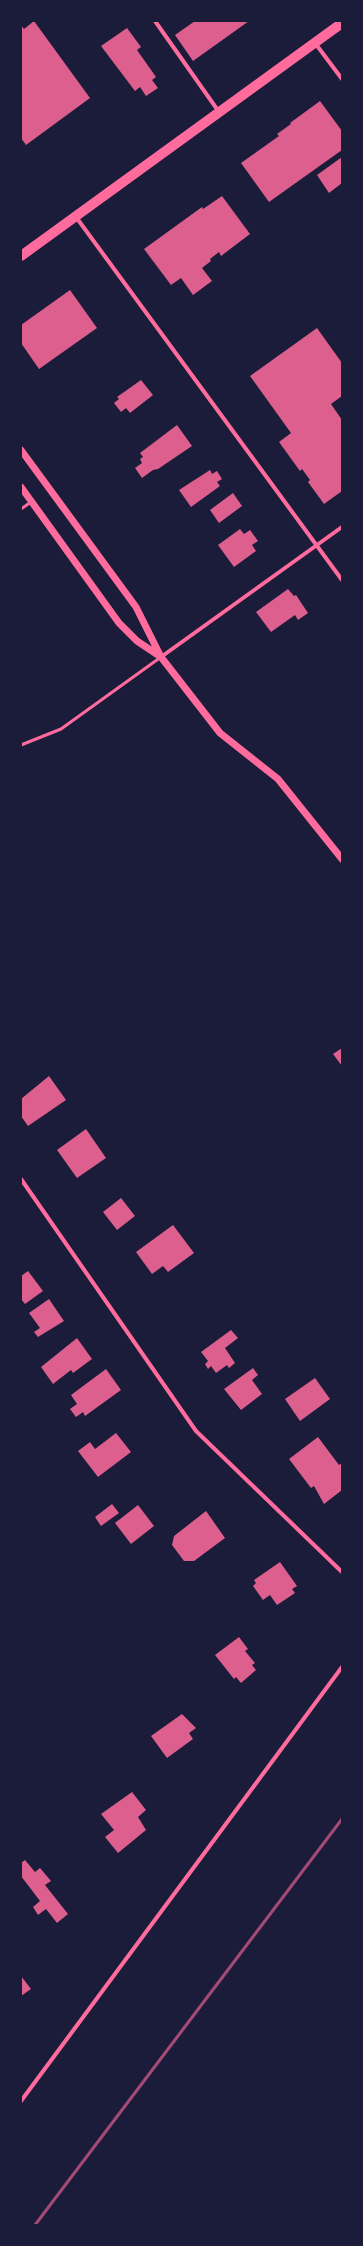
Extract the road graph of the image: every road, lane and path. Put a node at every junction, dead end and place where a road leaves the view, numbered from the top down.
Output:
1 (155, 21) edge
2 (342, 23) edge
3 (315, 42) junction
4 (342, 79) edge
5 (219, 113) junction
6 (76, 217) junction
7 (21, 256) edge
8 (21, 450) edge
9 (21, 487) edge
10 (32, 502) junction
11 (21, 509) edge
12 (342, 527) edge
13 (316, 546) junction
14 (342, 580) edge
15 (161, 657) junction
16 (21, 745) edge
17 (342, 859) edge
18 (21, 1179) edge
19 (342, 1572) edge
20 (342, 1667) edge
21 (21, 2101) edge

1 - 5 street
2 - 3 main road
3 - 4 street
3 - 5 main road
5 - 6 main road
6 - 7 main road
6 - 13 street
8 - 15 street
9 - 10 street
10 - 11 lane
10 - 15 street
12 - 13 street
13 - 14 street
13 - 15 street
15 - 16 lane
15 - 17 street
18 - 19 street
20 - 21 street

